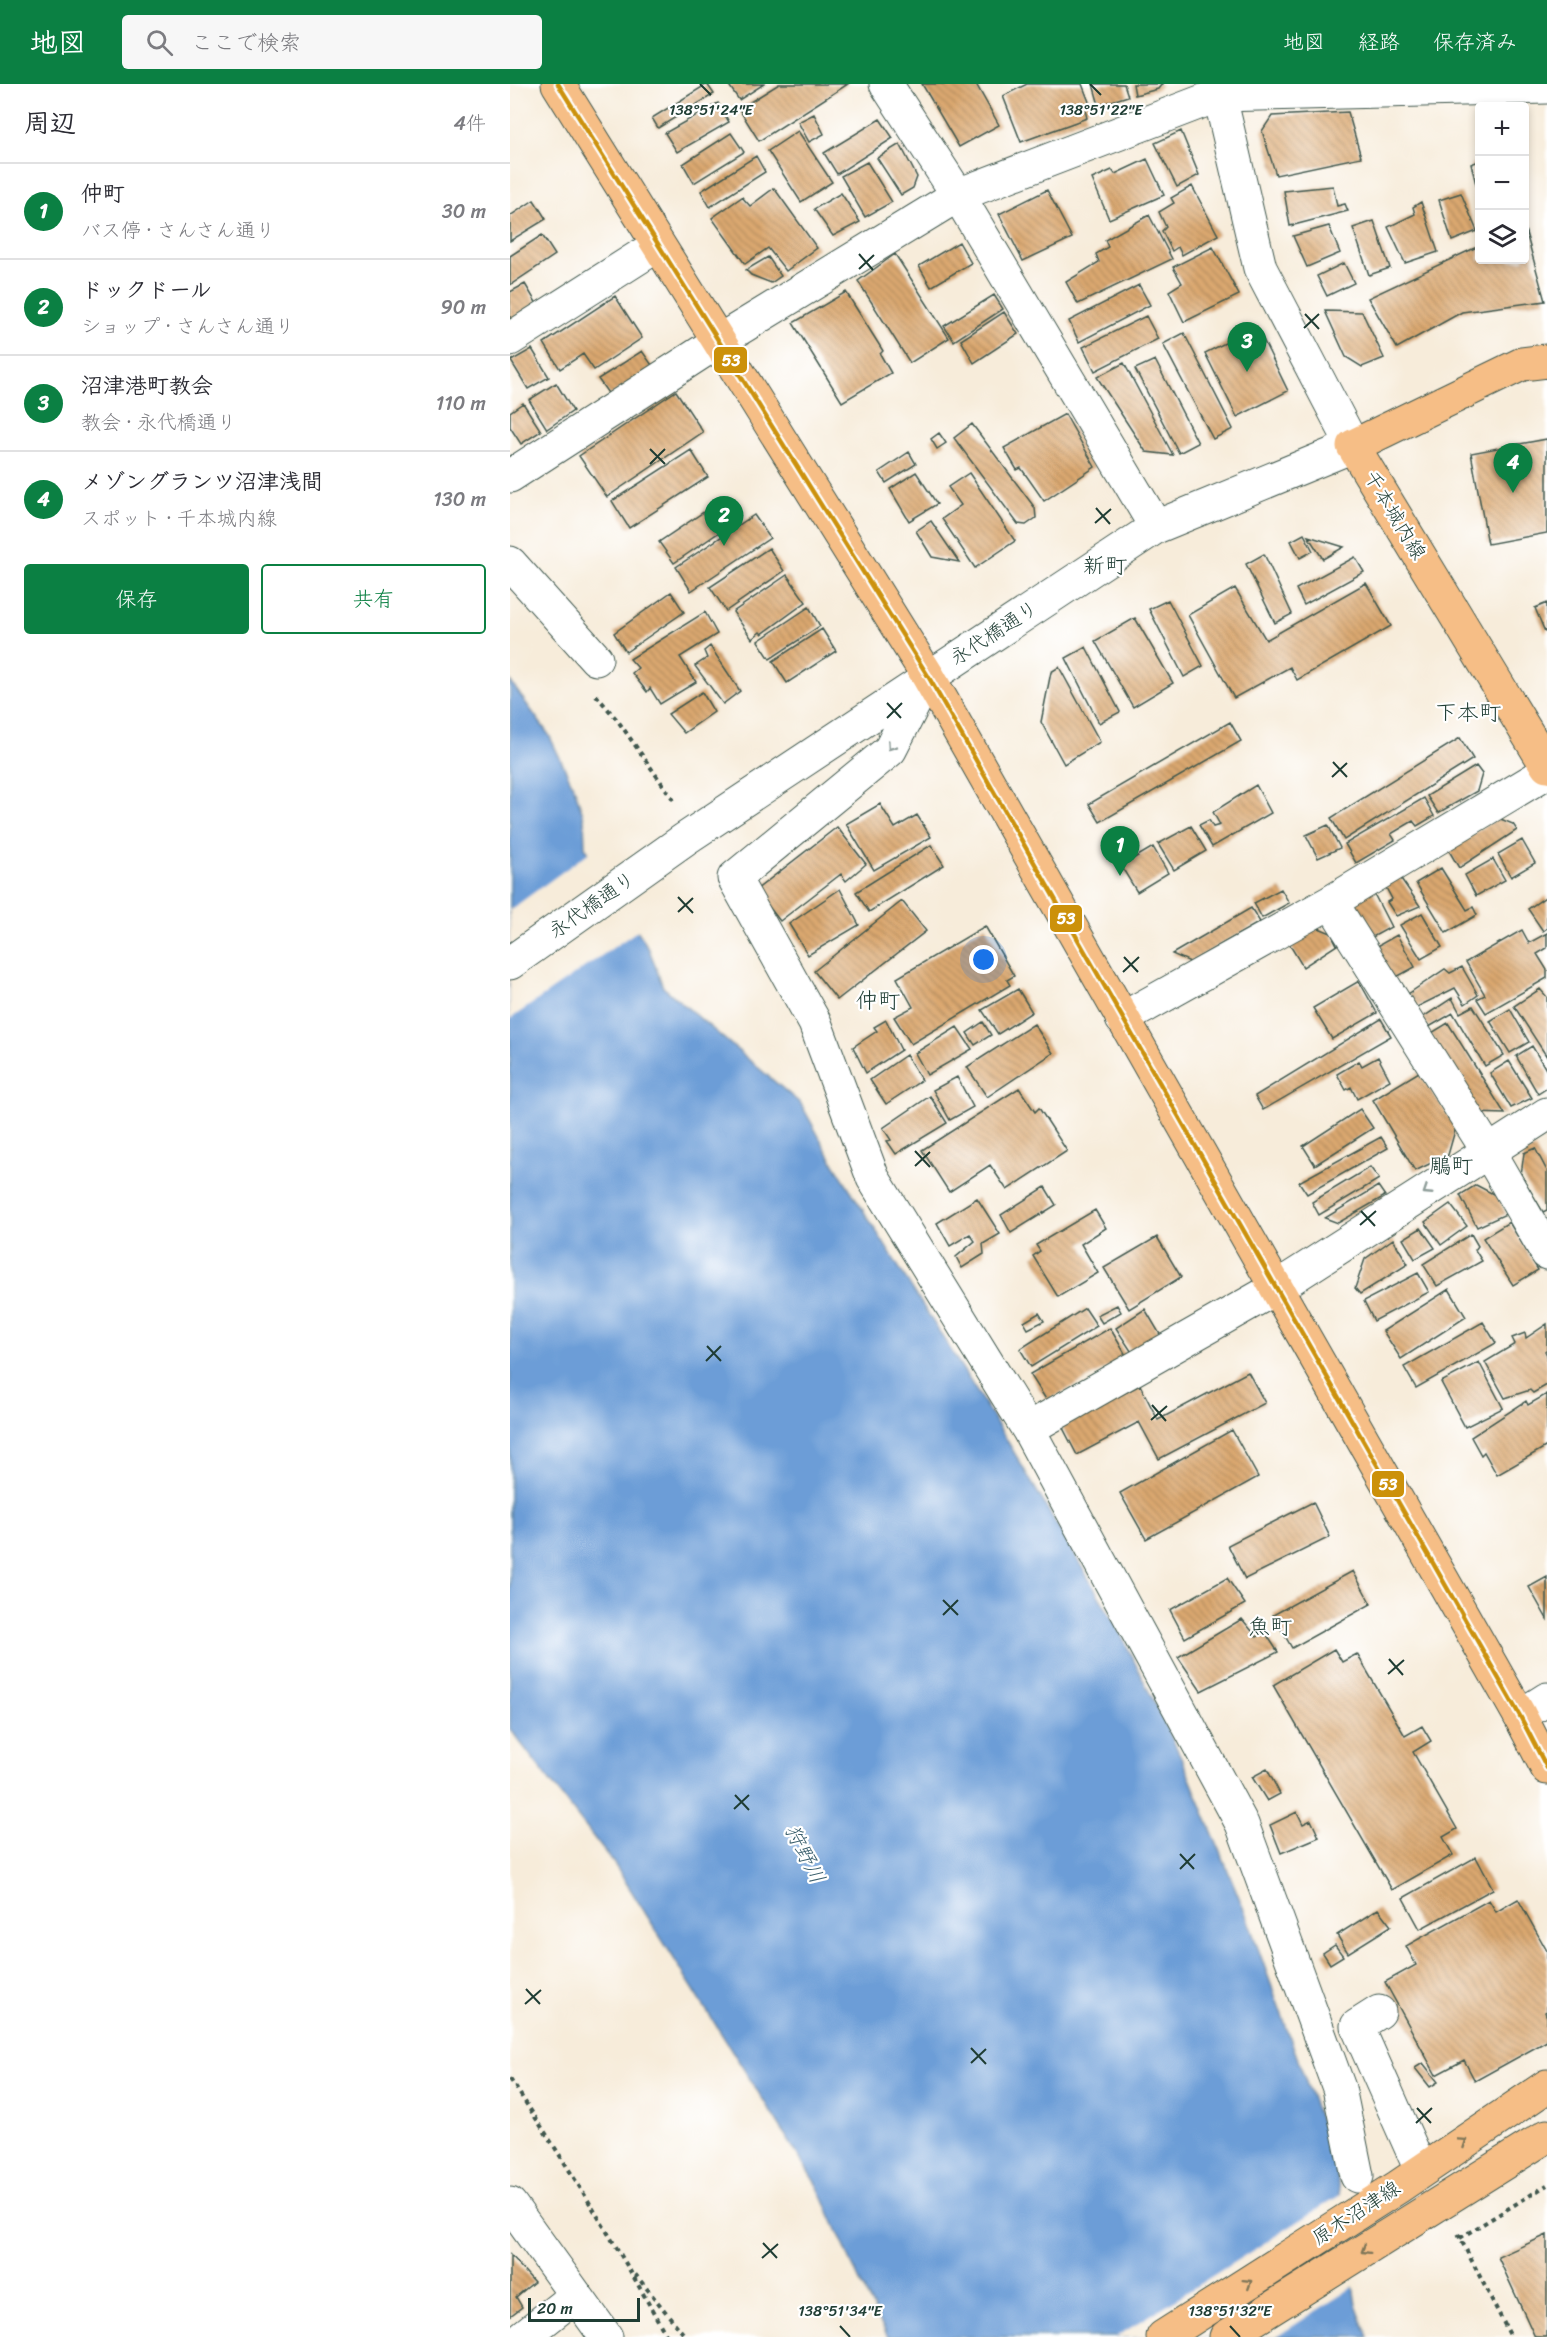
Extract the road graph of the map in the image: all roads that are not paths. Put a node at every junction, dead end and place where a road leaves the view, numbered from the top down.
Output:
1 (558, 84) edge
2 (886, 84) edge
3 (1496, 86) edge
4 (1547, 87) edge
5 (1218, 89) edge
6 (958, 195) junction
7 (658, 245) junction
8 (510, 339) edge
9 (719, 341) junction
10 (1547, 361) edge
11 (1353, 446) junction
12 (510, 476) edge
13 (1156, 527) junction
14 (510, 562) edge
15 (596, 659) dead end
16 (928, 676) junction
17 (1547, 766) edge
18 (1547, 772) edge
19 (1331, 902) junction
20 (510, 963) edge
21 (1122, 1018) junction
22 (1547, 1114) edge
23 (1488, 1151) junction
24 (1547, 1253) edge
25 (1276, 1288) junction
26 (1028, 1429) junction
27 (1533, 1708) edge
28 (1547, 1768) edge
29 (1379, 2012) dead end
30 (1547, 2086) edge
31 (1547, 2136) edge
32 (1357, 2176) dead end
33 (1410, 2179) junction
34 (510, 2204) edge
35 (575, 2296) junction
36 (523, 2337) edge
37 (606, 2337) edge
38 (1163, 2337) edge
39 (1226, 2337) edge

1 - 7 main road
2 - 6 street
3 - 4 street
3 - 5 street
5 - 6 street
5 - 11 street
6 - 9 street
6 - 13 street
7 - 8 street
7 - 9 main road
9 - 12 street
9 - 16 main road
10 - 11 main road
11 - 13 street, 永代橋通り
11 - 17 main road, 千本城内線
13 - 16 street, 永代橋通り
14 - 15 street
16 - 20 street, 永代橋通り
16 - 21 main road
16 -> 26 street
18 - 19 street
19 - 21 street
19 - 23 street
21 - 25 main road
22 - 23 street
23 - 24 street
23 -> 25 street
25 - 26 street
25 - 27 main road
26 - 32 street
27 - 28 main road
29 - 33 street
33 -> 30 main road, 原木沼津線
31 -> 39 main road, 原木沼津線
38 -> 33 main road, 原木沼津線
34 - 35 street
35 - 36 street
35 - 37 street

